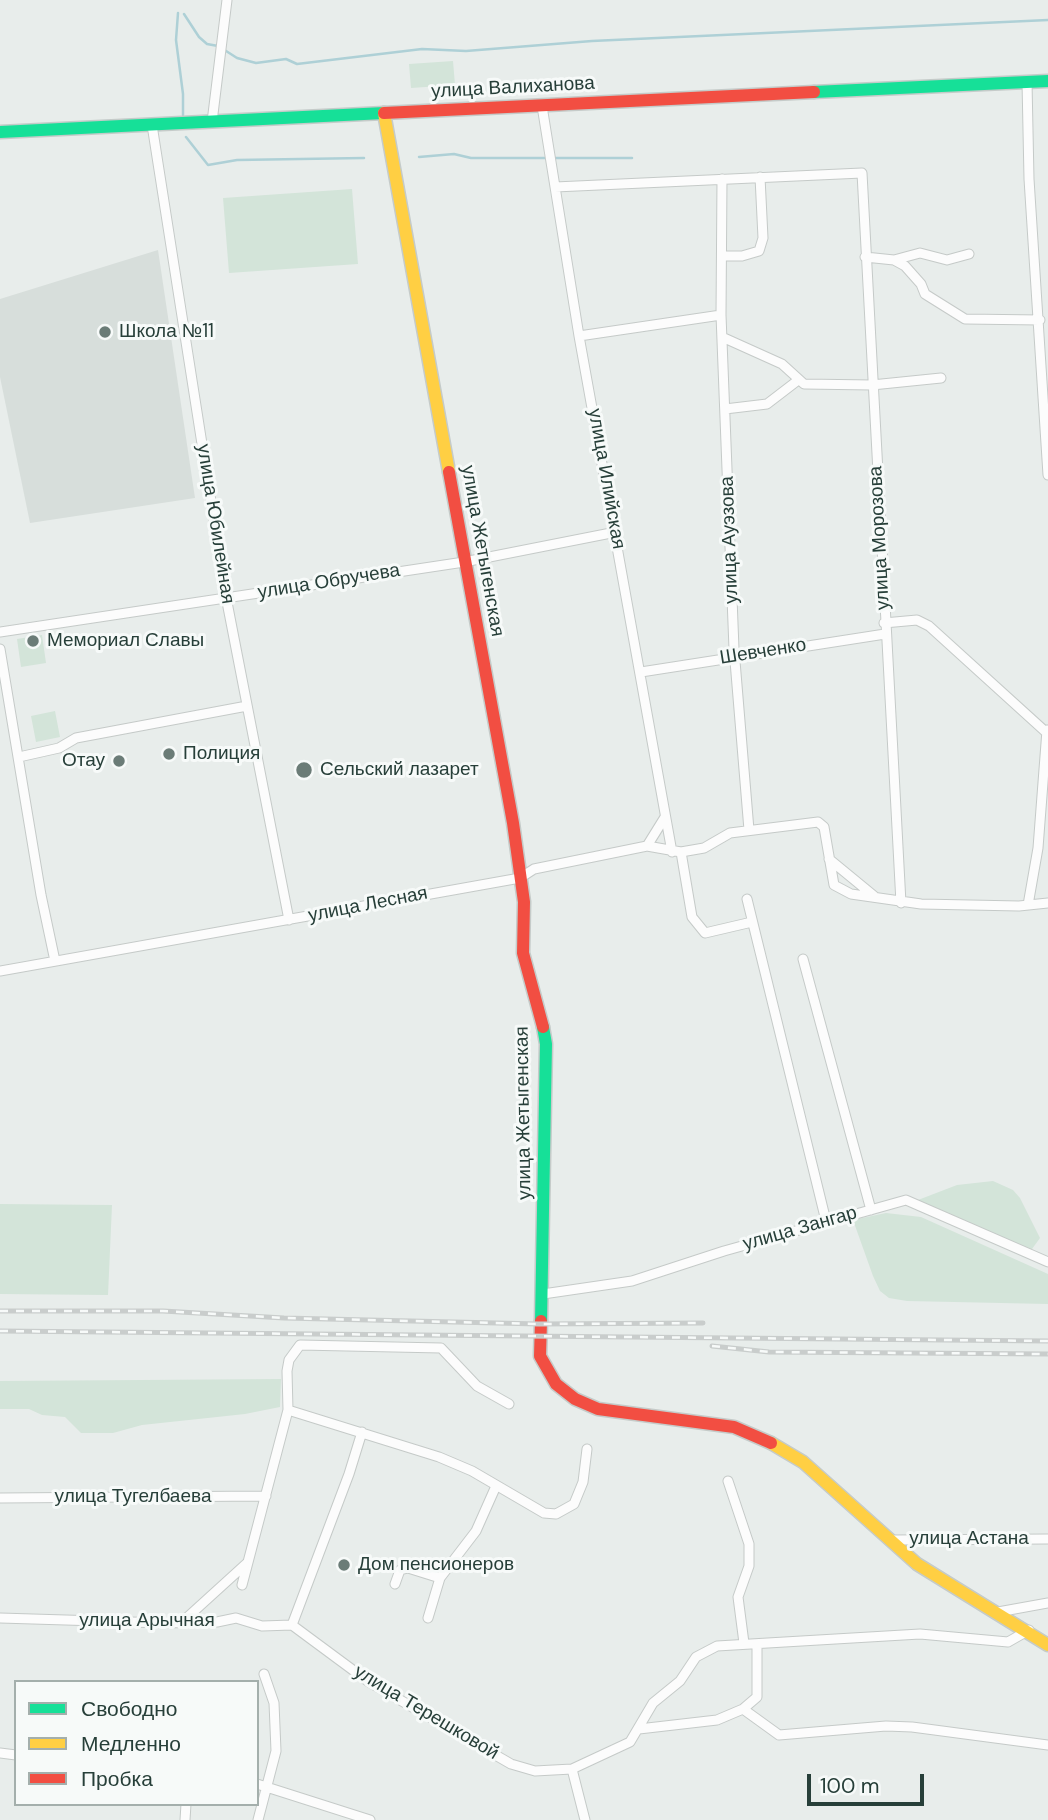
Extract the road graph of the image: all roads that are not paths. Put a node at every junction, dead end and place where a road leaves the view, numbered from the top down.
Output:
1 (227, 0) edge
2 (1048, 81) edge
3 (1027, 82) junction
4 (542, 106) junction
5 (384, 113) junction
6 (212, 122) junction
7 (152, 125) junction
8 (0, 132) edge
9 (760, 177) junction
10 (722, 179) junction
11 (555, 187) junction
12 (969, 254) dead end
13 (722, 256) junction
14 (865, 257) junction
15 (894, 260) junction
16 (721, 316) junction
17 (1040, 320) junction
18 (579, 336) junction
19 (722, 337) junction
20 (941, 379) dead end
21 (797, 381) junction
22 (872, 385) junction
23 (724, 409) junction
24 (1048, 475) edge
25 (616, 532) junction
26 (464, 562) junction
27 (226, 597) junction
28 (884, 624) junction
29 (0, 632) edge
30 (885, 634) junction
31 (0, 649) edge
32 (734, 657) junction
33 (641, 673) junction
34 (5, 698) edge
35 (247, 706) junction
36 (1047, 732) edge
37 (19, 757) junction
38 (664, 817) junction
39 (749, 830) junction
40 (647, 846) junction
41 (676, 852) junction
42 (828, 858) junction
43 (520, 878) junction
44 (874, 895) junction
45 (747, 899) dead end
46 (901, 903) junction
47 (1048, 903) edge
48 (1028, 905) junction
49 (289, 920) junction
50 (752, 922) junction
51 (803, 959) dead end
52 (55, 961) junction
53 (0, 971) edge
54 (871, 1210) junction
55 (826, 1221) junction
56 (1048, 1262) edge
57 (543, 1294) junction
58 (509, 1404) dead end
59 (288, 1410) junction
60 (362, 1432) junction
61 (587, 1449) dead end
62 (729, 1481) dead end
63 (496, 1486) junction
64 (266, 1496) junction
65 (0, 1498) edge
66 (1048, 1539) edge
67 (891, 1540) junction
68 (249, 1562) junction
69 (440, 1578) junction
70 (395, 1584) dead end
71 (242, 1586) dead end
72 (1048, 1603) edge
73 (998, 1612) junction
74 (0, 1618) edge
75 (428, 1618) dead end
76 (181, 1623) junction
77 (292, 1625) junction
78 (1029, 1630) junction
79 (744, 1643) junction
80 (757, 1644) junction
81 (1048, 1645) edge
82 (264, 1674) dead end
83 (743, 1709) junction
84 (639, 1729) junction
85 (1048, 1745) edge
86 (572, 1769) junction
87 (261, 1785) edge
88 (258, 1820) edge
89 (370, 1820) edge
90 (585, 1820) edge

1 - 6 street
2 - 3 main road, улица Валиханова
3 - 4 main road, улица Валиханова
3 - 17 street
4 - 5 main road, улица Валиханова
4 - 11 street, улица Илийская
5 - 6 main road, улица Валиханова
5 - 26 main road, улица Жетыгенская
6 - 7 main road, улица Валиханова
7 - 8 main road, улица Валиханова
7 - 27 street, улица Юбилейная
9 - 10 street
9 - 13 street
9 - 14 street, улица Морозова
10 - 11 street
10 - 13 street, улица Ауэзова
11 - 18 street, улица Илийская
12 - 15 street
13 - 16 street, улица Ауэзова
14 - 15 street
14 - 22 street, улица Морозова
15 - 17 street
16 - 18 street
16 - 19 street, улица Ауэзова
17 - 24 street
18 - 25 street, улица Илийская
19 - 21 street
19 - 23 street, улица Ауэзова
20 - 22 street
21 - 22 street
21 - 23 street
22 - 28 street, улица Морозова
23 - 32 street, улица Ауэзова
25 - 26 street, улица Обручева
25 - 33 street, улица Илийская
26 - 27 street, улица Обручева
26 - 43 main road, улица Жетыгенская
27 - 29 street, улица Обручева
27 - 35 street, улица Юбилейная
28 - 30 street, улица Морозова
28 - 36 street
30 - 32 street, Шевченко
30 - 46 street, улица Морозова
31 - 34 street
32 - 33 street, Шевченко
32 - 39 street, улица Ауэзова
33 - 38 street, улица Илийская
34 - 37 street
35 - 37 street
35 - 49 street, улица Юбилейная
36 - 48 street
37 - 52 street
38 - 40 street
38 - 41 street, улица Илийская
39 - 41 street
39 - 42 street
40 - 41 street, улица Лесная
40 - 43 street, улица Лесная
41 - 50 street, улица Илийская
42 - 44 street
42 - 44 street
43 - 49 street, улица Лесная
43 - 57 main road, улица Жетыгенская
44 - 46 street
45 - 50 street
46 - 48 street
47 - 48 street
49 - 52 street, улица Лесная
50 - 55 street
51 - 54 street
52 - 53 street, улица Лесная
54 - 55 street, улица Зангар
54 - 56 street, улица Зангар
55 - 57 street, улица Зангар
57 - 67 main road, улица Жетыгенская
58 - 59 street
59 - 60 street
59 - 64 street
60 - 63 street
60 - 77 street
61 - 63 street
62 - 79 street
63 - 69 street
64 - 65 street, улица Тугелбаева
64 - 68 street
66 - 67 street, улица Астана
67 - 73 main road, улица Жетыгенская
68 - 71 street
68 - 76 street
69 - 70 street
69 - 75 street
72 - 73 street
73 - 78 main road, улица Жетыгенская
74 - 76 street, улица Арычная
76 - 77 street, улица Арычная
77 - 86 street, улица Терешковой
78 - 80 street
78 - 81 main road, улица Жетыгенская
79 - 80 street
79 - 84 street
80 - 83 street
82 - 87 street
83 - 84 street
83 - 85 street
84 - 86 street
86 - 90 street
87 - 88 street
87 - 89 street

